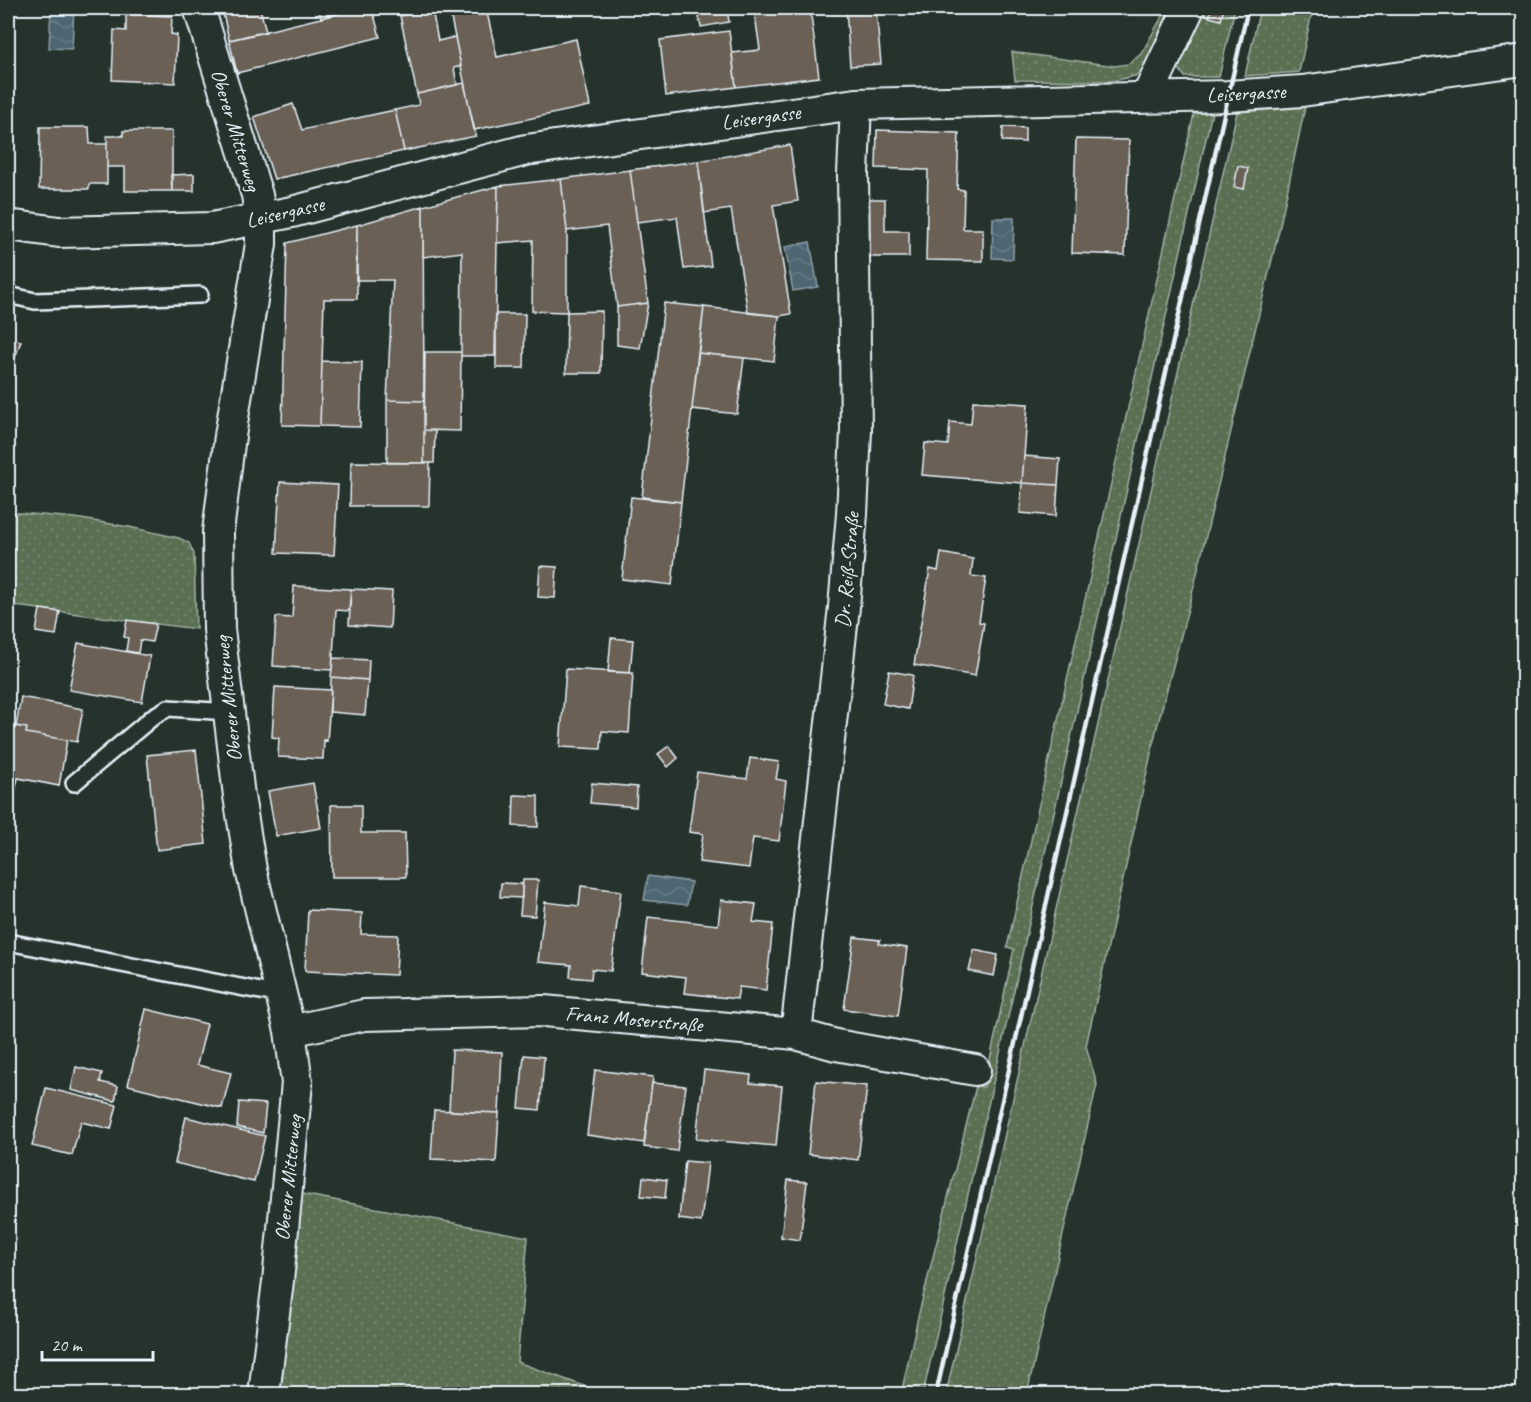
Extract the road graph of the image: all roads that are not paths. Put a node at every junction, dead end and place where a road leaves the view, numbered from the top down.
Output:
1 (199, 8) edge
2 (1189, 8) edge
3 (1524, 60) edge
4 (1147, 97) junction
5 (856, 104) junction
6 (261, 219) junction
7 (8, 225) edge
8 (8, 295) edge
9 (200, 295) dead end
10 (229, 712) junction
11 (74, 783) dead end
12 (8, 942) edge
13 (281, 995) junction
14 (290, 1031) junction
15 (796, 1034) junction
16 (975, 1070) dead end
17 (264, 1395) edge

1 - 6 street, Oberer Mitterweg
2 - 4 street
3 - 4 street, Leisergasse
4 - 5 street, Leisergasse
5 - 6 street, Leisergasse
5 - 15 street, Dr. Reiß-Straße
6 - 7 street, Leisergasse
6 - 10 street, Oberer Mitterweg
8 - 9 lane
10 - 11 lane
10 - 13 street, Oberer Mitterweg
12 - 13 lane
13 - 14 street, Oberer Mitterweg
14 - 15 street, Franz Moserstraße
14 - 17 street, Oberer Mitterweg
15 - 16 street, Franz Moserstraße

